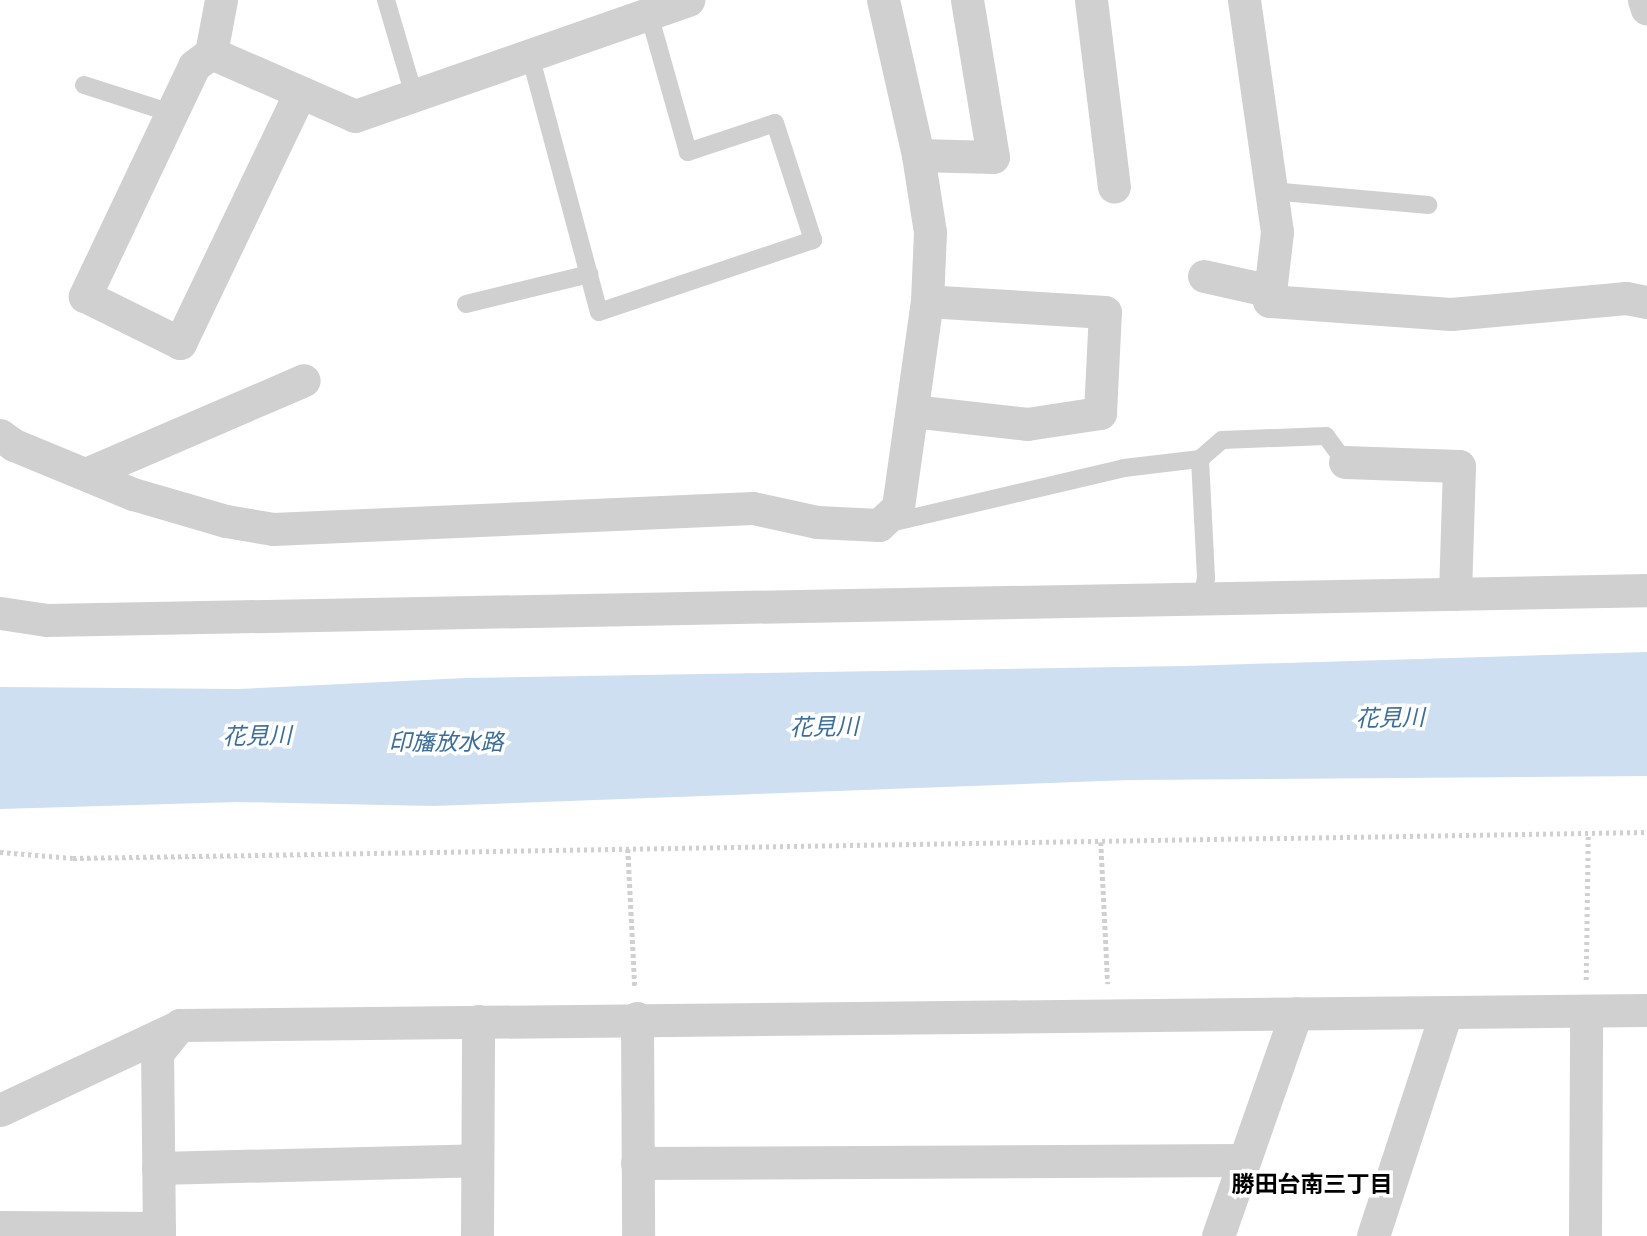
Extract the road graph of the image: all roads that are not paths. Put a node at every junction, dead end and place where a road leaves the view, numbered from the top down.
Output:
1 (221, 0) edge
2 (386, 0) edge
3 (688, 0) edge
4 (883, 0) edge
5 (967, 0) edge
6 (1091, 0) edge
7 (1244, 0) edge
8 (1644, 0) edge
9 (1647, 9) edge
10 (649, 14) junction
11 (211, 53) junction
12 (530, 55) junction
13 (84, 85) dead end
14 (300, 92) junction
15 (414, 95) junction
16 (172, 113) junction
17 (918, 155) junction
18 (1115, 187) dead end
19 (1271, 191) junction
20 (1428, 205) dead end
21 (589, 274) junction
22 (1204, 276) dead end
23 (1267, 290) junction
24 (927, 302) junction
25 (1647, 302) edge
26 (466, 304) dead end
27 (304, 380) dead end
28 (912, 411) junction
29 (0, 435) edge
30 (1200, 459) junction
31 (1345, 462) joint
32 (86, 474) junction
33 (880, 525) junction
34 (1647, 590) edge
35 (1455, 594) junction
36 (1202, 599) junction
37 (0, 613) edge
38 (1647, 1010) edge
39 (1586, 1011) junction
40 (1296, 1013) junction
41 (1446, 1013) junction
42 (637, 1018) junction
43 (478, 1021) junction
44 (180, 1025) junction
45 (0, 1110) edge
46 (478, 1160) junction
47 (1243, 1160) junction
48 (637, 1163) junction
49 (158, 1168) junction
50 (0, 1227) edge
51 (159, 1232) edge
52 (477, 1236) edge
53 (638, 1236) edge
54 (1219, 1236) edge
55 (1373, 1236) edge
56 (1585, 1236) edge

1 - 11 street
2 - 15 lane
3 - 10 street
4 - 17 street
5 - 17 street
6 - 18 street
7 - 19 street
8 - 9 street
10 - 12 street
10 - 21 lane
11 - 14 street
11 - 16 street
12 - 15 street
12 - 21 lane
13 - 16 lane
14 - 15 street
14 - 16 street
17 - 24 street
19 - 20 lane
19 - 23 street
21 - 26 lane
22 - 23 street
23 - 25 street
24 - 28 street
24 - 28 street
27 - 32 street
28 - 33 street
29 - 32 street
30 - 31 lane
30 - 33 lane
30 - 36 lane
31 - 35 street
32 - 33 street
34 - 35 street
35 - 36 street
36 - 37 street
38 - 39 street
39 - 41 street
39 - 56 street
40 - 41 street
40 - 42 street
40 - 47 street
41 - 55 street
42 - 43 street
42 - 48 street
43 - 44 street
43 - 46 street
44 - 45 street
44 - 49 street
46 - 49 street
46 - 52 street
47 - 48 street
47 - 54 street
48 - 53 street
49 - 51 street
50 - 51 street

